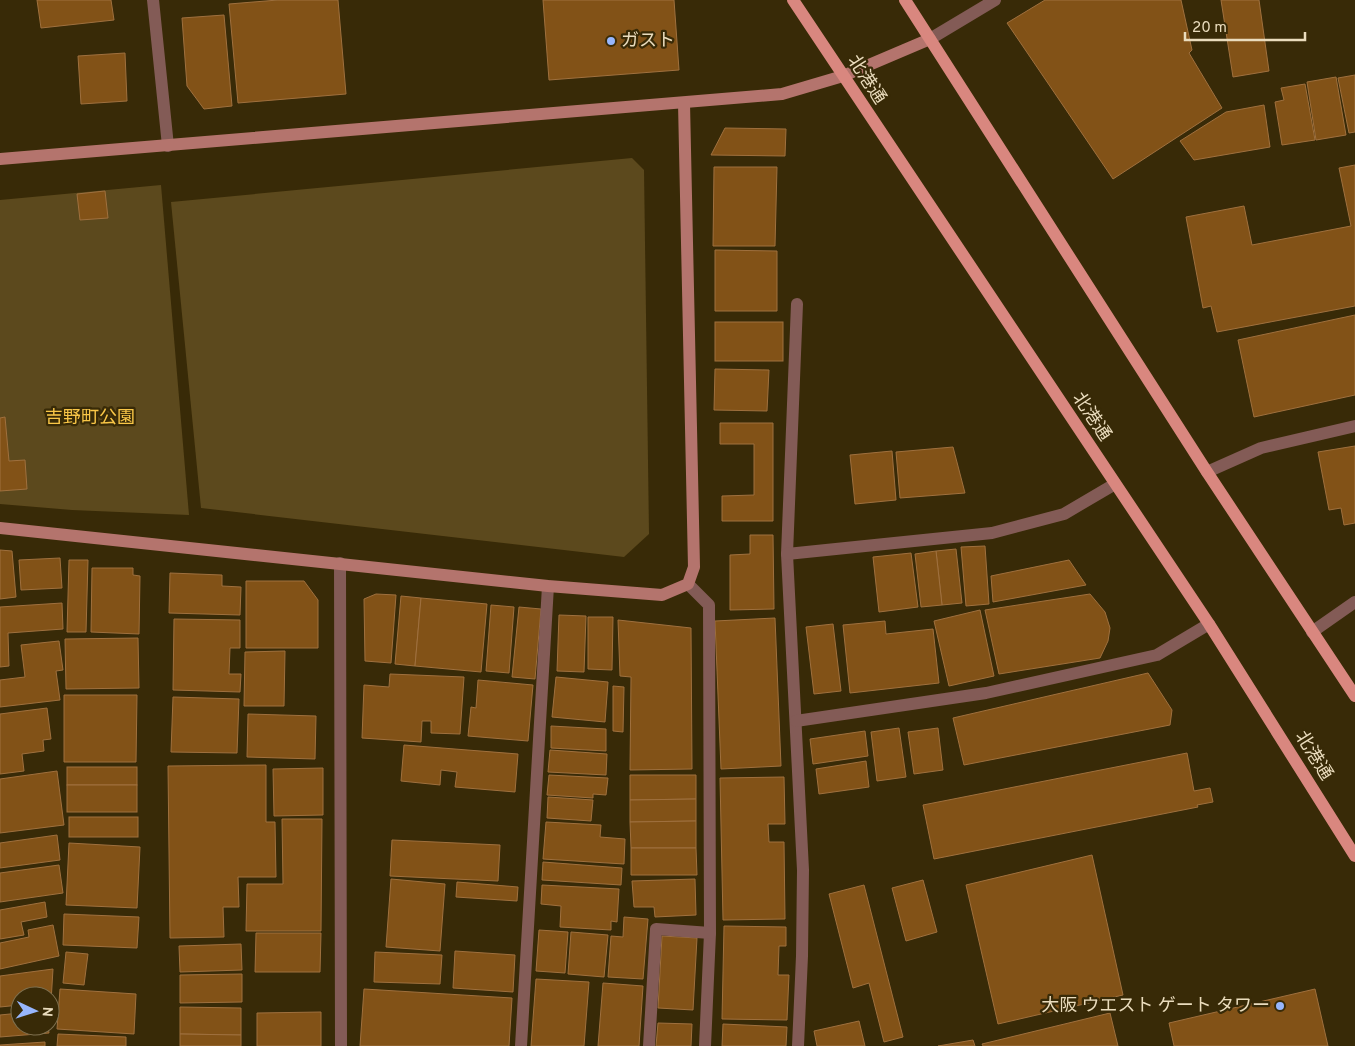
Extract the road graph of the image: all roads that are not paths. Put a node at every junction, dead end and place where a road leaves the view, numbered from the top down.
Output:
1 (153, 0) edge
2 (793, 0) edge
3 (905, 0) edge
4 (994, 0) edge
5 (930, 39) junction
6 (843, 76) junction
7 (684, 103) junction
8 (168, 146) junction
9 (0, 159) edge
10 (797, 304) dead end
11 (1355, 426) edge
12 (1207, 472) junction
13 (1115, 484) junction
14 (0, 528) edge
15 (787, 554) junction
16 (340, 563) junction
17 (688, 584) junction
18 (548, 586) junction
19 (1355, 602) edge
20 (1208, 624) junction
21 (1312, 632) junction
22 (1355, 696) edge
23 (796, 721) junction
24 (1355, 856) edge
25 (710, 933) junction
26 (341, 1046) edge
27 (521, 1046) edge
28 (649, 1046) edge
29 (706, 1046) edge
30 (798, 1046) edge

1 - 8 street
2 - 6 main road, 北港通
3 - 5 main road
4 - 5 street
5 - 6 street
5 - 12 main road
6 - 7 street
6 - 13 main road, 北港通
7 - 8 street
7 - 17 street
8 - 9 street
10 - 15 street
11 - 12 street
12 - 21 main road
13 - 15 street
13 - 20 main road, 北港通
14 - 16 street
15 - 23 street
16 - 18 street
16 - 26 street
17 - 18 street
17 - 25 street
18 - 27 street
19 - 21 street
20 - 23 street
20 - 24 main road, 北港通
21 - 22 main road
23 - 30 street
25 - 28 street
25 - 29 street

